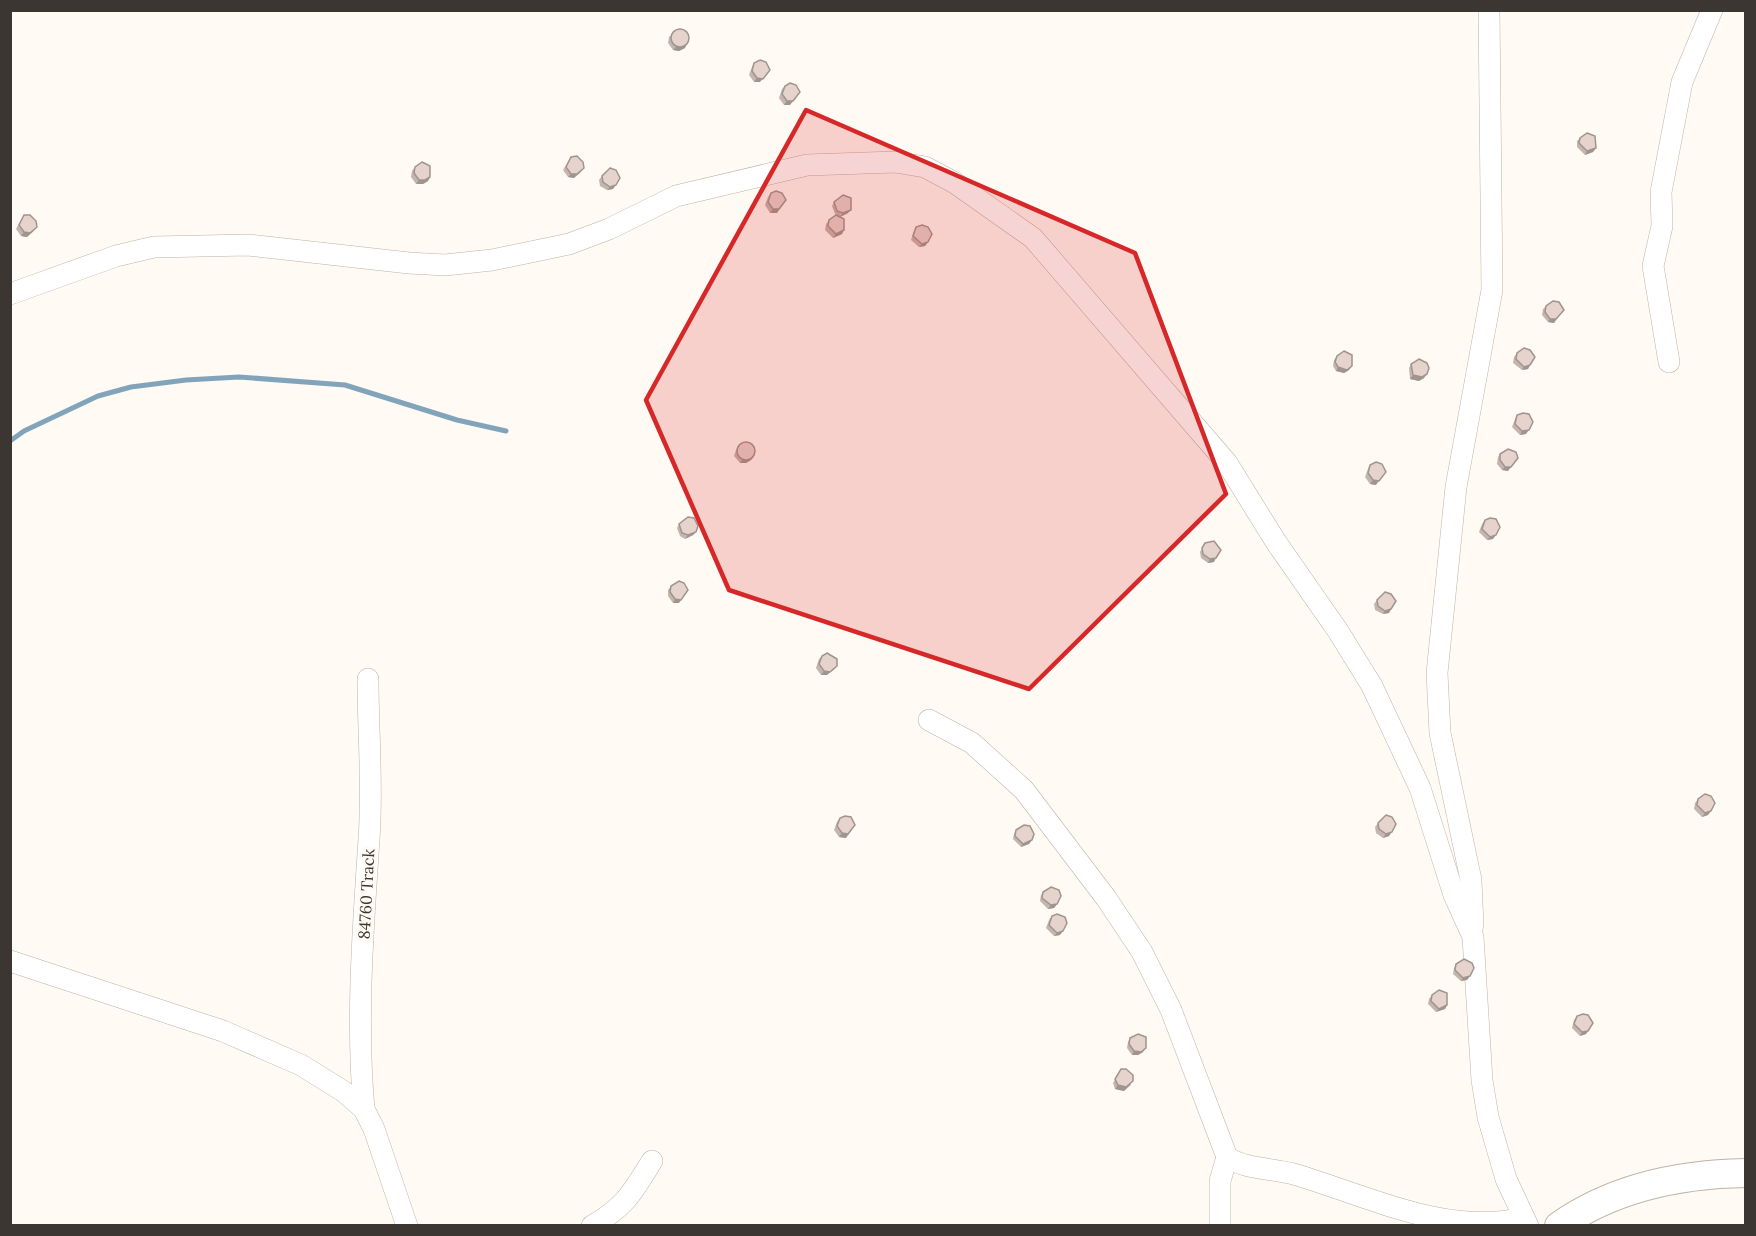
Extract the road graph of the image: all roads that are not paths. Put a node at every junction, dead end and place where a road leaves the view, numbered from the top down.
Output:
1 (1489, 10) edge
2 (1712, 10) edge
3 (10, 294) edge
4 (1669, 362) dead end
5 (368, 679) dead end
6 (929, 720) dead end
7 (1473, 938) junction
8 (10, 961) edge
9 (364, 1109) junction
10 (1227, 1157) junction
11 (652, 1161) dead end
12 (1746, 1173) edge
13 (1526, 1222) edge
14 (407, 1226) edge
15 (592, 1226) edge
16 (1220, 1226) edge
17 (1559, 1226) edge

1 - 7 street
2 - 4 street
3 - 7 street
5 - 9 street, 84760 Track
6 - 10 street
7 - 13 street
8 - 9 street
9 - 14 street
10 - 13 street
10 - 16 street
11 - 15 street
12 - 17 street

